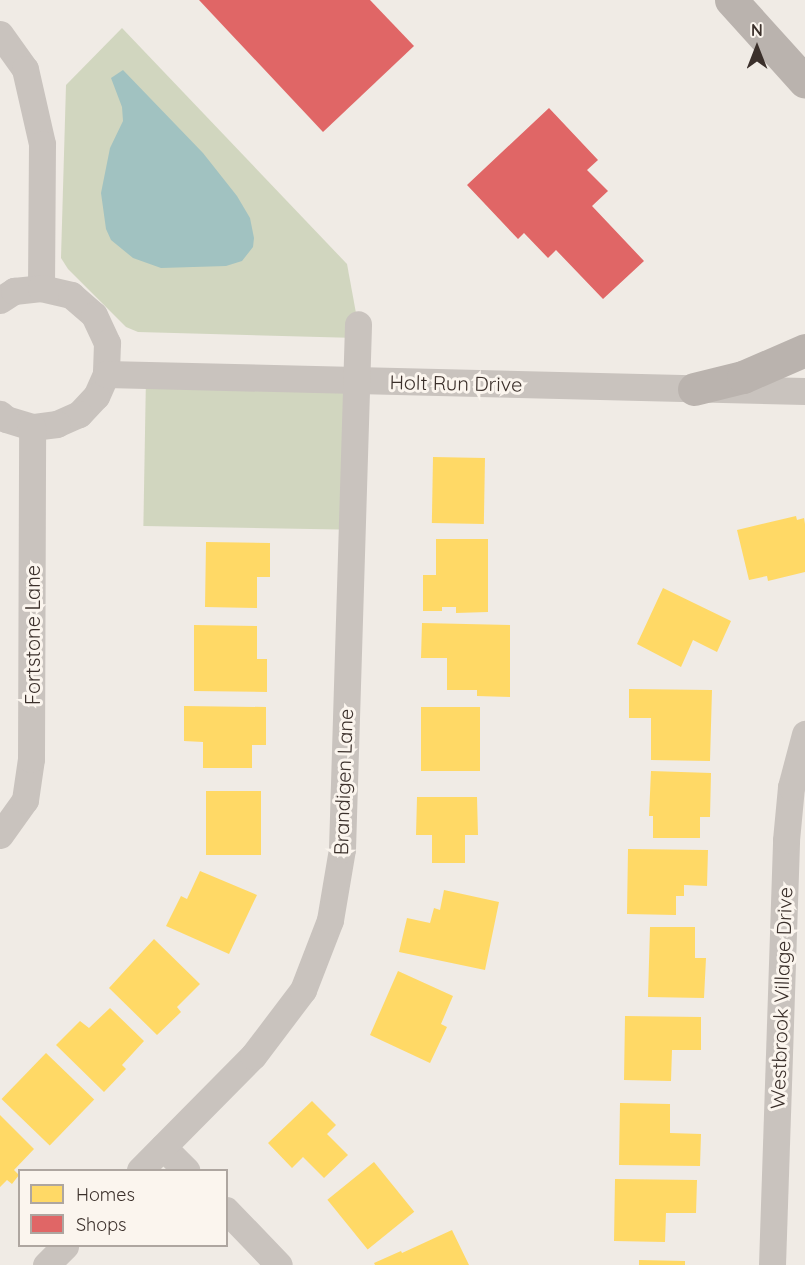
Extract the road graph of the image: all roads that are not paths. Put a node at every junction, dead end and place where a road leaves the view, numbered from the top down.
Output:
1 (731, 0) edge
2 (0, 34) edge
3 (805, 82) edge
4 (41, 288) junction
5 (0, 300) edge
6 (358, 324) dead end
7 (805, 350) edge
8 (106, 374) junction
9 (356, 380) junction
10 (694, 389) junction
11 (805, 391) edge
12 (0, 414) edge
13 (32, 427) junction
14 (805, 734) edge
15 (0, 835) edge
16 (163, 1147) junction
17 (141, 1169) edge
18 (185, 1169) edge
19 (228, 1212) edge
20 (63, 1247) edge
21 (46, 1265) edge
22 (279, 1265) edge
23 (772, 1265) edge

1 - 3 main road
2 - 4 street
4 - 5 street
4 - 8 street
6 - 9 street, Brandigen Lane
7 - 10 main road
8 - 9 street, Holt Run Drive
8 - 13 street
9 - 10 street, Holt Run Drive
9 - 16 street, Brandigen Lane
10 - 11 street, Holt Run Drive
12 - 13 street
13 - 15 street, Fortstone Lane
14 - 23 street, Westbrook Village Drive
16 - 17 street, Brandigen Lane
16 - 18 street
19 - 22 street
20 - 21 street

